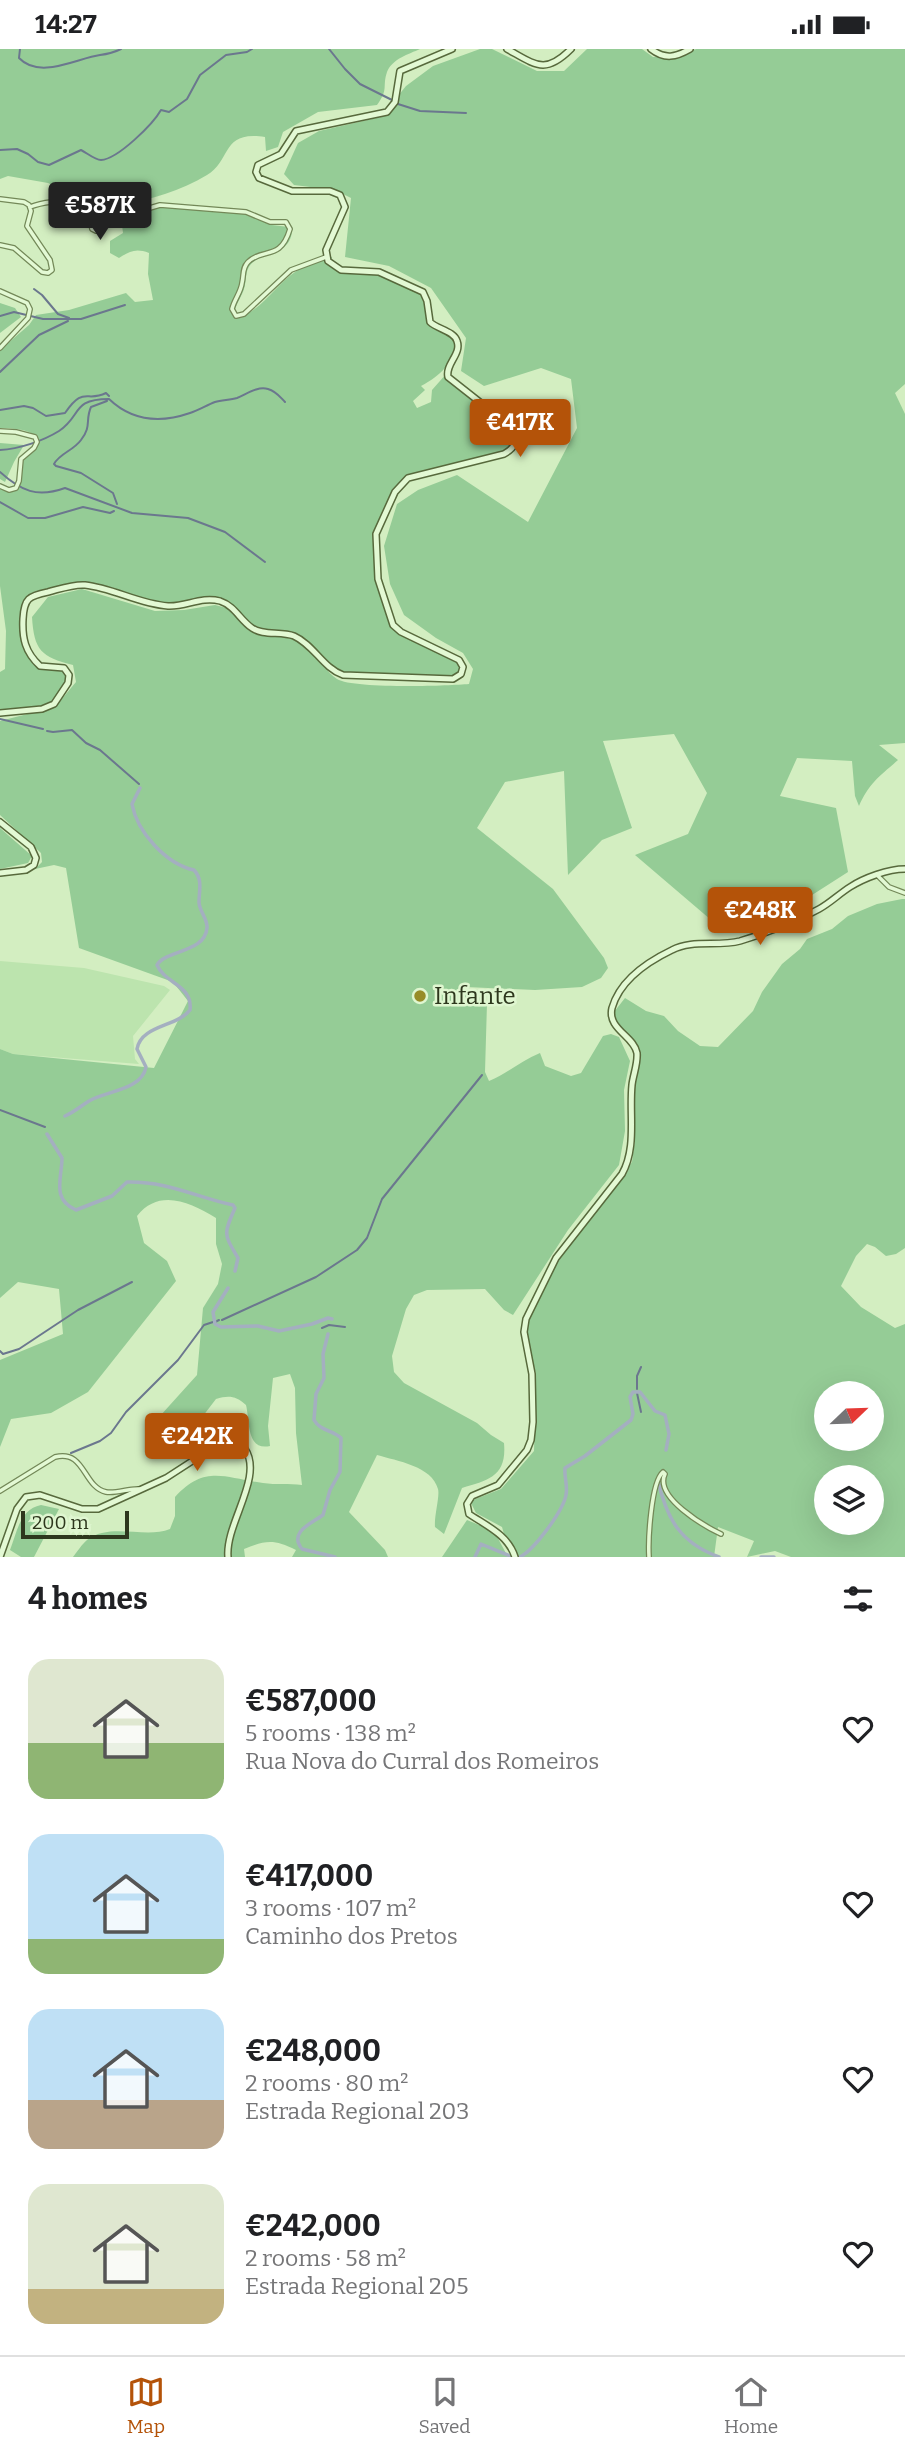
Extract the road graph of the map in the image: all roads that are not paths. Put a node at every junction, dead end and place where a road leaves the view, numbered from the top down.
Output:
1 (452, 49) edge
2 (507, 49) edge
3 (571, 49) edge
4 (651, 49) edge
5 (691, 49) edge
6 (0, 199) edge
7 (30, 207) junction
8 (0, 245) edge
9 (326, 257) junction
10 (0, 291) edge
11 (0, 348) edge
12 (0, 431) edge
13 (0, 485) edge
14 (0, 713) edge
15 (0, 822) edge
16 (905, 869) edge
17 (0, 873) edge
18 (878, 876) junction
19 (905, 893) edge
20 (141, 1490) junction
21 (0, 1491) edge
22 (721, 1534) dead end
23 (0, 1557) edge
24 (228, 1557) edge
25 (516, 1557) edge
26 (649, 1557) edge

1 - 9 main road
2 - 3 main road
4 - 5 main road
6 - 7 street
7 - 8 street
7 - 9 street
9 - 14 main road
10 - 11 street
12 - 13 street
15 - 17 main road
16 - 18 main road
18 - 19 street
18 - 25 main road
20 - 21 street
20 - 23 main road
20 - 24 main road
22 - 26 street

